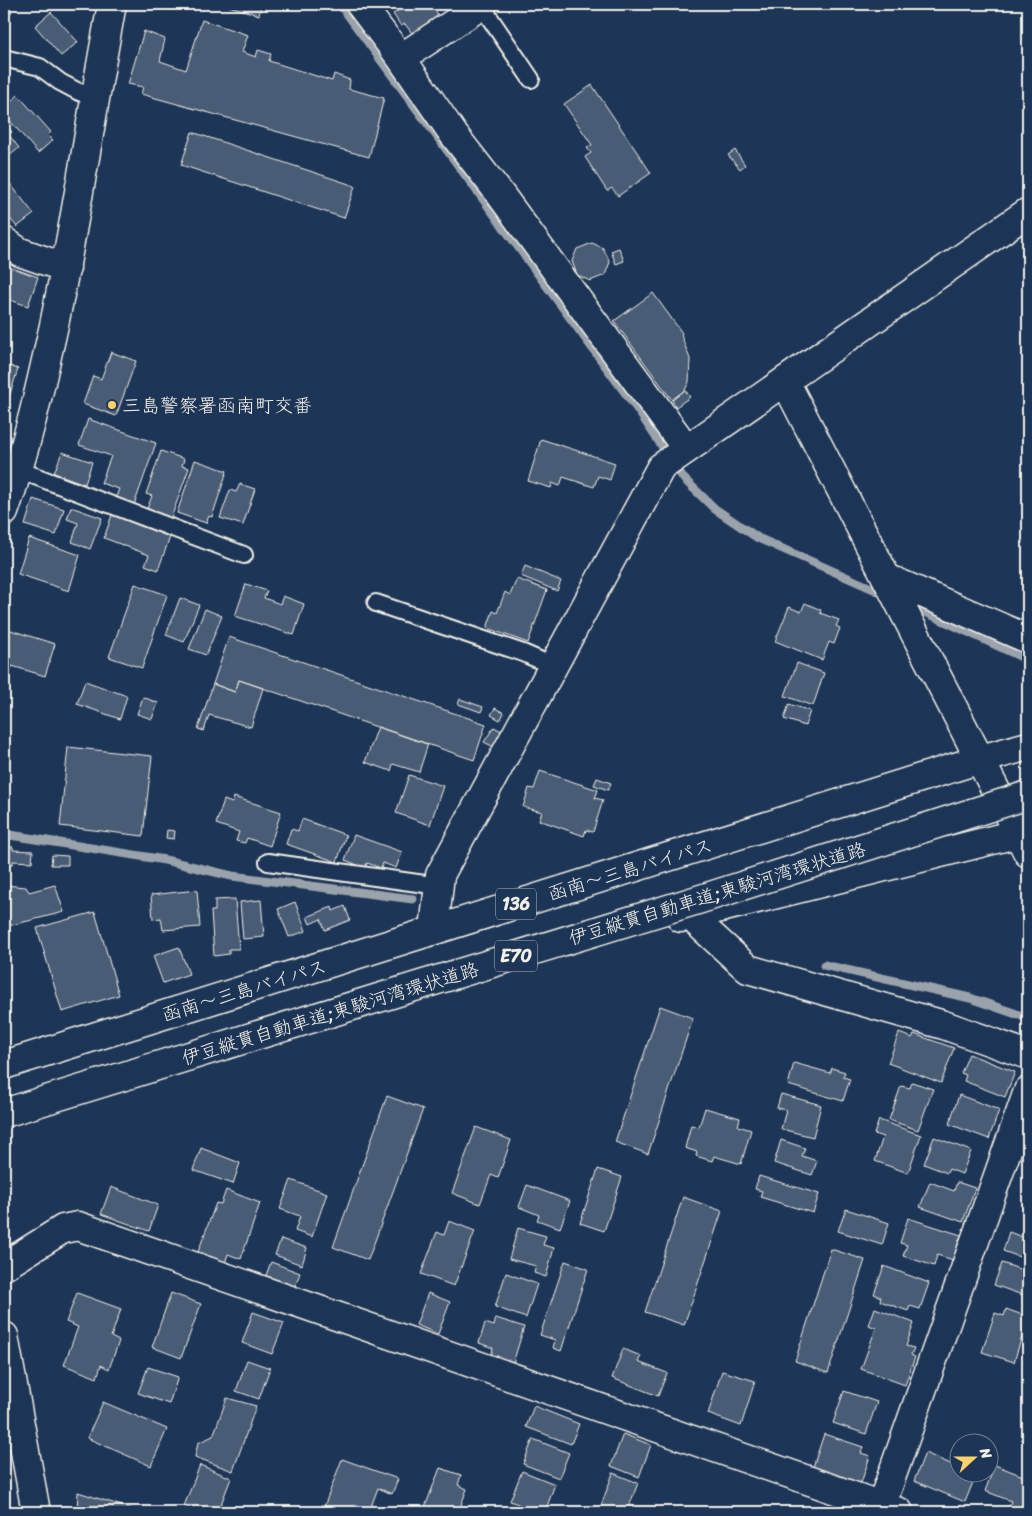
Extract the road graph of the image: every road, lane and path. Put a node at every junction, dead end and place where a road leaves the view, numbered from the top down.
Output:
1 (112, 4) edge
2 (360, 4) edge
3 (471, 7) edge
4 (4, 58) edge
5 (401, 58) junction
6 (531, 78) dead end
7 (95, 98) junction
8 (1028, 212) edge
9 (4, 241) edge
10 (66, 268) junction
11 (785, 381) junction
12 (676, 456) junction
13 (19, 470) junction
14 (4, 512) edge
15 (244, 555) dead end
16 (887, 578) junction
17 (376, 603) dead end
18 (1028, 640) edge
19 (553, 666) junction
20 (1028, 746) edge
21 (981, 759) junction
22 (1028, 795) edge
23 (1025, 839) edge
24 (268, 862) dead end
25 (439, 886) junction
26 (689, 915) junction
27 (434, 930) junction
28 (1028, 1055) edge
29 (4, 1065) edge
30 (1028, 1091) edge
31 (4, 1113) edge
32 (4, 1126) edge
33 (4, 1266) edge
34 (4, 1336) edge
35 (887, 1510) edge
36 (36, 1512) edge

1 - 7 main road
2 - 5 main road
3 - 5 main road
3 - 6 lane
4 - 7 lane
5 - 12 main road
7 - 10 main road
8 - 11 main road
9 - 10 main road
10 - 13 main road
11 - 12 main road
11 - 16 main road
12 - 19 main road
13 - 14 main road
13 - 15 lane
16 - 18 main road
16 - 21 main road
17 - 19 lane
19 - 25 main road
20 - 21 main road, 函南～三島バイパス / 136
21 - 23 main road
21 - 27 main road, 函南～三島バイパス / 136
22 - 31 main road, 伊豆縦貫自動車道;東駿河湾環状道路 / E70, bridge
23 - 26 main road
24 - 25 lane
25 - 27 main road
26 - 28 main road
26 - 32 main road
27 - 29 main road, 函南～三島バイパス / 136
30 - 35 main road
33 - 35 main road
34 - 36 main road

